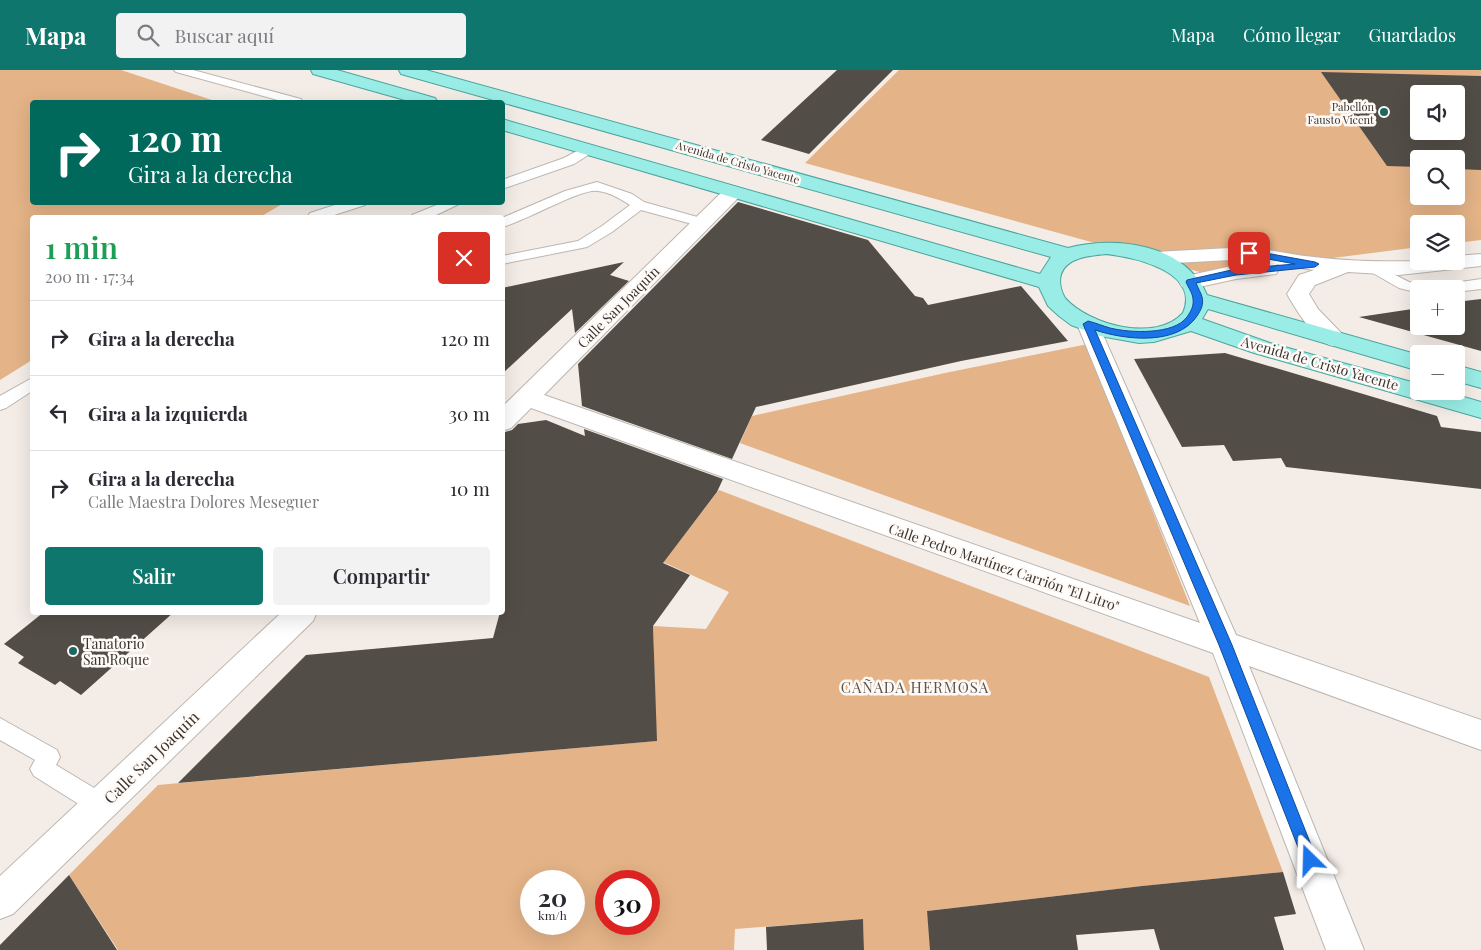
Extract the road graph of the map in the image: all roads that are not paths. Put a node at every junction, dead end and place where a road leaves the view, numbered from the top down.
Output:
1 (180, 70) edge
2 (319, 70) edge
3 (407, 70) edge
4 (290, 100) edge
5 (422, 100) edge
6 (505, 125) edge
7 (588, 149) junction
8 (505, 184) edge
9 (733, 192) junction
10 (332, 205) edge
11 (351, 205) edge
12 (450, 205) edge
13 (639, 205) junction
14 (317, 215) edge
15 (320, 215) edge
16 (424, 215) edge
17 (505, 221) edge
18 (703, 223) junction
19 (1069, 255) junction
20 (1155, 258) junction
21 (505, 259) edge
22 (1481, 260) edge
23 (1315, 264) junction
24 (1343, 267) junction
25 (1376, 269) junction
26 (1048, 283) junction
27 (1481, 284) edge
28 (1465, 286) edge
29 (1410, 287) edge
30 (1194, 290) junction
31 (1188, 322) junction
32 (1088, 324) junction
33 (1335, 339) junction
34 (1410, 360) edge
35 (1465, 376) edge
36 (1481, 380) edge
37 (30, 385) edge
38 (527, 398) junction
39 (0, 404) edge
40 (1481, 410) edge
41 (505, 419) edge
42 (299, 615) edge
43 (1225, 645) junction
44 (0, 728) edge
45 (1481, 736) edge
46 (101, 805) junction
47 (0, 901) edge
48 (1345, 950) edge

1 - 4 lane
2 - 5 main road
3 - 19 main road, Avenida de Cristo Yacente
6 - 7 main road
7 - 8 lane
7 - 9 main road
9 - 18 street, Calle San Joaquín
9 - 26 main road
10 - 14 lane
11 - 15 lane
12 - 16 lane
13 - 17 lane
13 - 18 lane
13 - 21 lane
18 - 38 street, Calle San Joaquín
19 - 20 main road
19 - 26 main road
20 - 23 street
20 - 30 main road
22 - 25 street
23 - 24 street
23 - 30 street
24 - 25 street
24 - 33 street
25 - 29 lane
26 - 32 main road
27 - 28 lane
30 - 31 main road
30 - 33 main road, Avenida de Cristo Yacente
31 - 32 main road
31 - 40 main road, Avenida de Cristo Yacente
32 - 43 street
33 - 34 main road, Avenida de Cristo Yacente
35 - 36 main road
37 - 39 lane
38 - 41 street, Calle San Joaquín
38 - 43 street, Calle Pedro Martínez Carrión "El Litro"
42 - 46 street, Calle San Joaquín
43 - 45 street, Calle Pedro Martínez Carrión "El Litro"
43 - 48 street
44 - 46 lane
46 - 47 street, Calle San Joaquín

